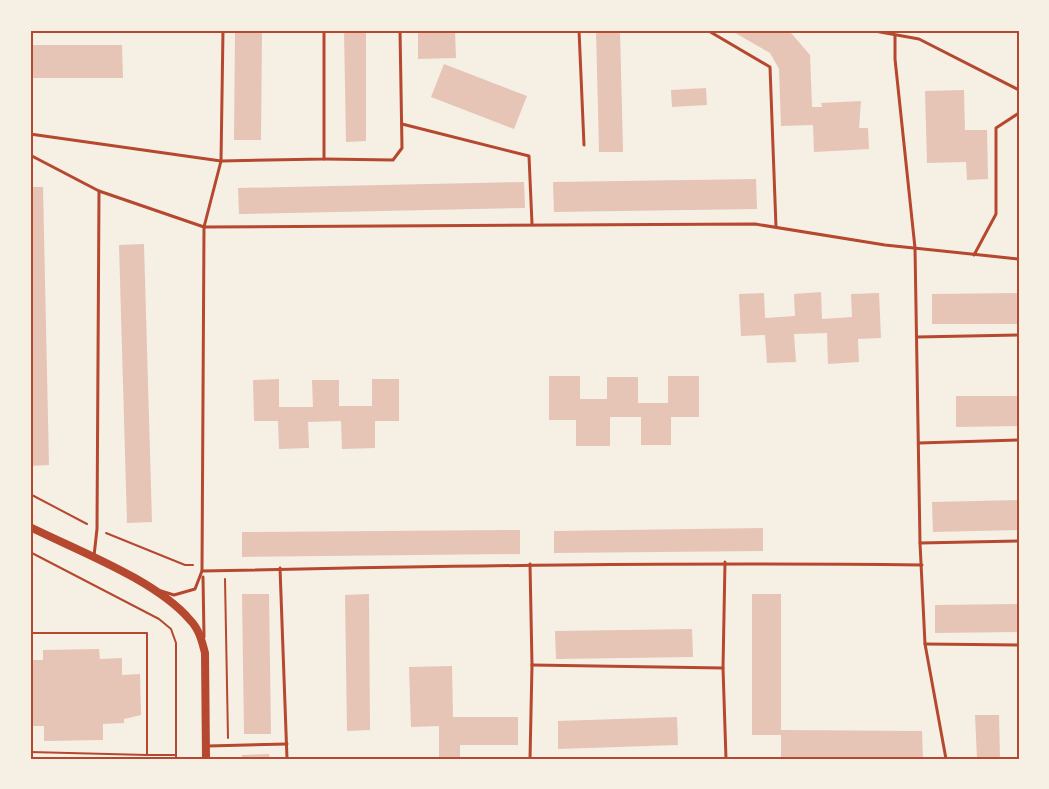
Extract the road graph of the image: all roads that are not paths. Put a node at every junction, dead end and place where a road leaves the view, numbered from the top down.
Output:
1 (224, 30) edge
2 (324, 30) edge
3 (400, 30) edge
4 (579, 30) edge
5 (706, 30) edge
6 (869, 30) edge
7 (896, 36) junction
8 (1019, 90) edge
9 (1019, 113) edge
10 (402, 124) junction
11 (30, 134) edge
12 (584, 145) dead end
13 (30, 155) edge
14 (324, 159) junction
15 (221, 161) junction
16 (99, 191) junction
17 (532, 224) junction
18 (204, 227) junction
19 (776, 227) junction
20 (915, 248) junction
21 (974, 255) junction
22 (1019, 259) edge
23 (1019, 335) edge
24 (917, 337) junction
25 (1019, 440) edge
26 (919, 443) junction
27 (30, 527) edge
28 (1019, 542) edge
29 (921, 543) junction
30 (93, 558) junction
31 (725, 562) junction
32 (530, 564) junction
33 (922, 565) junction
34 (280, 568) junction
35 (202, 571) junction
36 (149, 587) junction
37 (926, 644) junction
38 (1019, 645) edge
39 (205, 654) junction
40 (532, 665) junction
41 (723, 668) junction
42 (287, 744) junction
43 (206, 747) junction
44 (206, 759) edge
45 (287, 759) edge
46 (530, 759) edge
47 (726, 759) edge
48 (946, 759) edge

1 - 15 lane
2 - 14 lane
3 - 10 lane
4 - 12 lane
5 - 19 lane
6 - 7 lane
7 - 8 lane
7 - 20 lane
9 - 21 lane
10 - 14 lane
10 - 17 lane
11 - 15 lane
13 - 16 lane
14 - 15 lane
15 - 18 lane
16 - 18 lane
16 - 30 lane
17 - 18 lane
17 - 19 lane
18 - 35 lane
19 - 20 lane
20 - 21 lane
20 - 24 lane
21 - 22 lane
23 - 24 lane
24 - 26 lane
25 - 26 lane
26 - 29 lane
27 - 30 main road
28 - 29 lane
29 - 33 lane
30 - 36 main road
31 - 32 lane
31 - 33 lane
31 - 41 lane
32 - 34 lane
32 - 40 lane
33 - 37 lane
34 - 35 lane
34 - 42 lane
35 - 36 lane
35 - 39 lane
36 - 39 main road
37 - 38 lane
37 - 48 lane
39 - 43 main road
40 - 41 lane
40 - 46 lane
41 - 47 lane
42 - 43 lane
42 - 45 lane
43 - 44 main road

